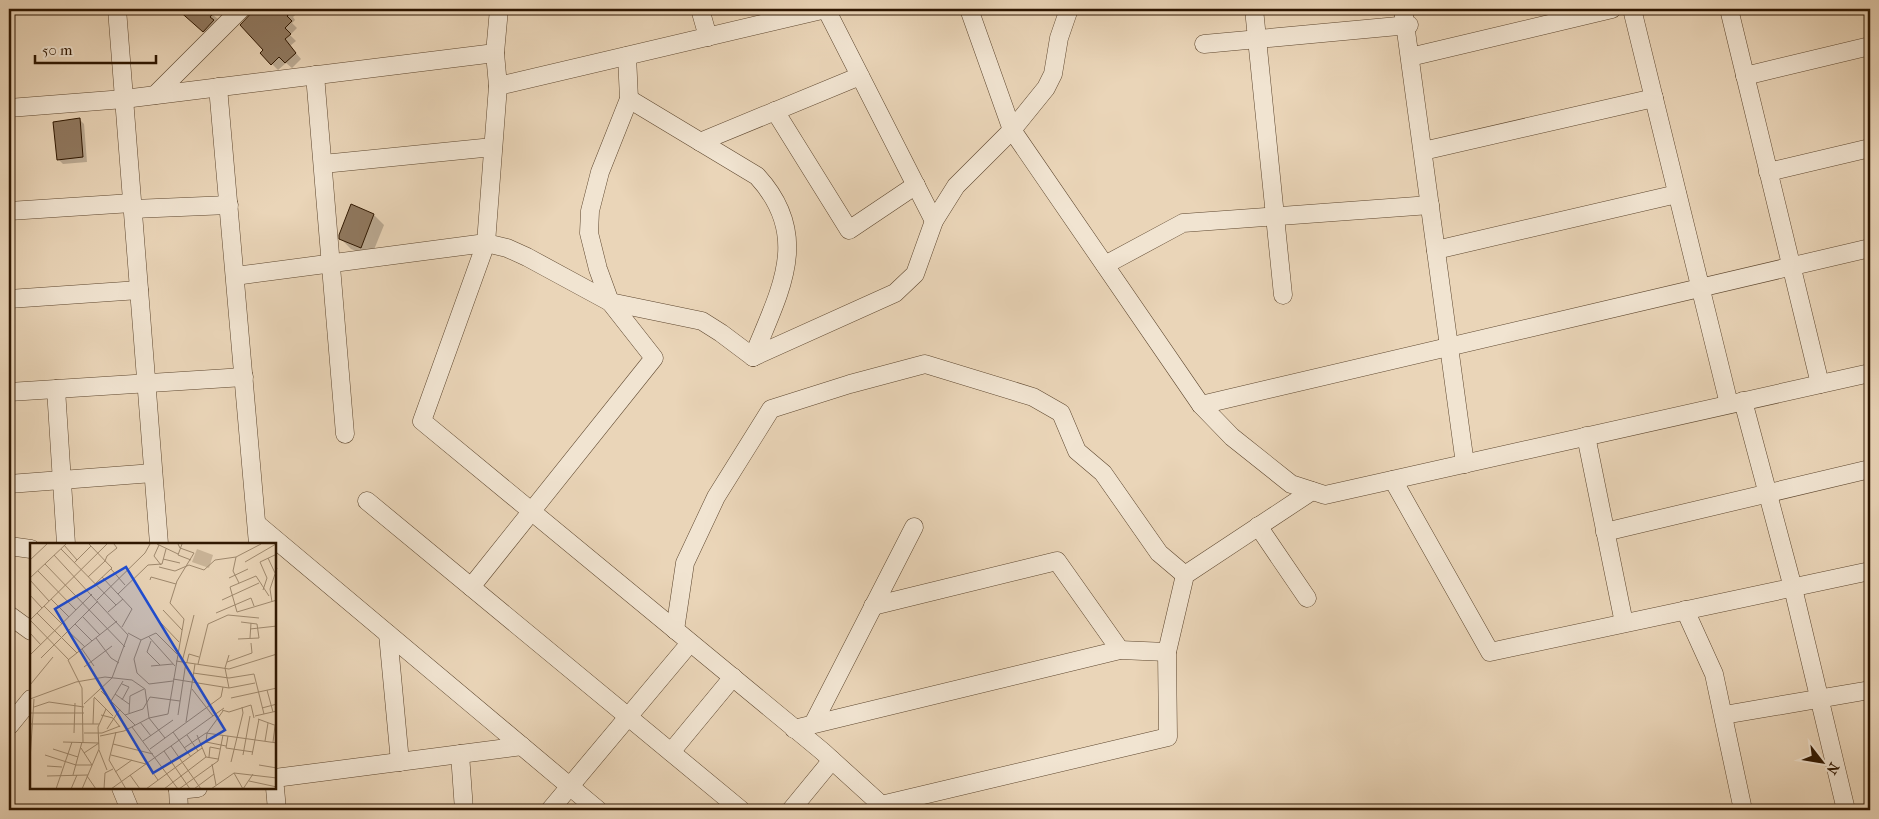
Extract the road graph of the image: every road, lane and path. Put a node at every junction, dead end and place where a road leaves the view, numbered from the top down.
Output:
1 (117, 9) edge
2 (241, 9) edge
3 (499, 9) edge
4 (700, 9) edge
5 (826, 9) edge
6 (969, 9) edge
7 (1069, 9) edge
8 (1254, 9) edge
9 (1612, 9) edge
10 (1632, 9) edge
11 (1729, 9) edge
12 (1406, 20) edge
13 (708, 37) junction
14 (1257, 39) junction
15 (1204, 44) dead end
16 (1870, 46) edge
17 (495, 54) junction
18 (626, 56) junction
19 (1410, 57) junction
20 (315, 75) junction
21 (860, 76) junction
22 (1745, 76) junction
23 (498, 86) junction
24 (218, 87) junction
25 (155, 95) junction
26 (1654, 98) junction
27 (124, 99) junction
28 (629, 99) junction
29 (9, 108) edge
30 (775, 111) junction
31 (1012, 130) junction
32 (700, 142) junction
33 (493, 147) junction
34 (1870, 148) edge
35 (1422, 151) junction
36 (323, 164) junction
37 (1768, 172) junction
38 (916, 185) junction
39 (1677, 194) junction
40 (229, 205) junction
41 (1430, 205) junction
42 (132, 206) junction
43 (9, 211) edge
44 (1275, 216) junction
45 (934, 221) junction
46 (486, 243) junction
47 (1870, 248) edge
48 (1436, 250) junction
49 (331, 263) junction
50 (1105, 265) junction
51 (1792, 266) junction
52 (235, 276) junction
53 (1700, 288) junction
54 (139, 290) junction
55 (1283, 295) dead end
56 (9, 298) edge
57 (610, 302) junction
58 (1449, 347) junction
59 (753, 357) junction
60 (1870, 373) edge
61 (244, 377) junction
62 (146, 383) junction
63 (1820, 384) junction
64 (56, 389) junction
65 (9, 392) edge
66 (1736, 403) junction
67 (1201, 405) junction
68 (345, 434) dead end
69 (1586, 436) junction
70 (1464, 464) junction
71 (1870, 469) edge
72 (153, 473) junction
73 (62, 480) junction
74 (1392, 480) junction
75 (9, 484) edge
76 (1312, 491) junction
77 (1767, 494) junction
78 (367, 501) dead end
79 (532, 512) junction
80 (256, 524) junction
81 (1258, 526) junction
82 (914, 528) dead end
83 (1605, 532) junction
84 (66, 543) edge
85 (159, 543) edge
86 (258, 543) edge
87 (9, 546) edge
88 (30, 549) edge
89 (1870, 571) edge
90 (1185, 574) junction
91 (471, 587) junction
92 (1793, 588) junction
93 (1307, 598) dead end
94 (874, 606) junction
95 (1685, 610) junction
96 (9, 616) edge
97 (1624, 624) junction
98 (30, 630) edge
99 (675, 630) junction
100 (388, 634) junction
101 (690, 643) junction
102 (1120, 650) junction
103 (1167, 652) junction
104 (732, 677) junction
105 (1870, 690) edge
106 (1820, 699) junction
107 (30, 700) edge
108 (1724, 715) junction
109 (628, 717) junction
110 (813, 724) junction
111 (9, 726) edge
112 (794, 729) junction
113 (522, 746) junction
114 (670, 752) junction
115 (460, 754) junction
116 (832, 760) junction
117 (400, 762) junction
118 (276, 778) edge
119 (570, 786) junction
120 (121, 789) edge
121 (178, 789) edge
122 (275, 789) edge
123 (796, 808) edge
124 (884, 808) edge
125 (130, 810) edge
126 (179, 810) edge
127 (277, 810) edge
128 (464, 810) edge
129 (550, 810) edge
130 (598, 810) edge
131 (741, 810) edge
132 (1743, 810) edge
133 (1846, 810) edge

1 - 27 street
2 - 25 street
3 - 17 street
4 - 13 street
5 - 13 street
5 - 21 street
6 - 31 street
7 - 31 street
8 - 14 street
9 - 19 street
10 - 26 street
11 - 22 street
12 - 14 street
12 - 19 street
13 - 18 street
14 - 15 street
14 - 44 street
16 - 22 street
17 - 20 street
17 - 23 street
18 - 23 street
18 - 28 street
19 - 35 street
20 - 24 street
20 - 36 street
21 - 30 street
21 - 38 street
22 - 37 street
23 - 33 street
24 - 25 street
24 - 40 street
25 - 27 street
26 - 35 street
26 - 39 street
27 - 29 street
27 - 42 street
28 - 32 street
28 - 57 street
30 - 32 street
30 - 38 street
31 - 45 street
31 - 50 street
32 - 59 street
33 - 36 street
33 - 46 street
34 - 37 street
35 - 41 street
36 - 49 street
37 - 51 street
38 - 45 street
39 - 48 street
39 - 53 street
40 - 42 street
40 - 52 street
41 - 44 street
41 - 48 street
42 - 43 street
42 - 54 street
44 - 50 street
44 - 55 street
45 - 59 street
46 - 49 street
46 - 57 street
46 - 79 street
47 - 51 street
48 - 58 street
49 - 52 street
49 - 68 street
50 - 67 street
51 - 53 street
51 - 63 street
52 - 61 street
53 - 58 street
53 - 66 street
54 - 56 street
54 - 62 street
57 - 59 street
57 - 79 street
58 - 67 street
58 - 70 street
60 - 63 street
61 - 62 street
61 - 80 street
62 - 64 street
62 - 72 street
63 - 66 street
64 - 65 street
64 - 73 street
66 - 69 street
66 - 77 street
67 - 76 street
69 - 70 street
69 - 83 street
70 - 74 street
71 - 77 street
72 - 73 street
72 - 85 street
73 - 75 street
73 - 84 street
74 - 76 street
74 - 97 street
76 - 81 street
77 - 83 street
77 - 92 street
78 - 91 street
79 - 91 street
79 - 99 street
80 - 86 street
80 - 100 street
81 - 90 street
81 - 93 street
82 - 94 street
83 - 97 street
87 - 88 street
89 - 92 street
90 - 99 street
90 - 103 street
91 - 109 street
92 - 95 street
92 - 106 street
94 - 102 street
94 - 110 street
95 - 97 street
95 - 108 street
96 - 98 street
99 - 101 street
100 - 113 street
100 - 117 street
101 - 104 street
101 - 109 street
102 - 103 street
102 - 110 street
103 - 124 street
104 - 112 street
104 - 114 street
105 - 106 street
106 - 108 street
106 - 133 street
107 - 111 street
108 - 132 street
109 - 114 street
109 - 119 street
110 - 112 street
112 - 116 street
113 - 115 street
113 - 119 street
114 - 131 street
115 - 117 street
115 - 128 street
116 - 123 street
116 - 124 street
117 - 118 street
119 - 129 street
119 - 130 street
120 - 125 street
121 - 126 street
122 - 127 street

